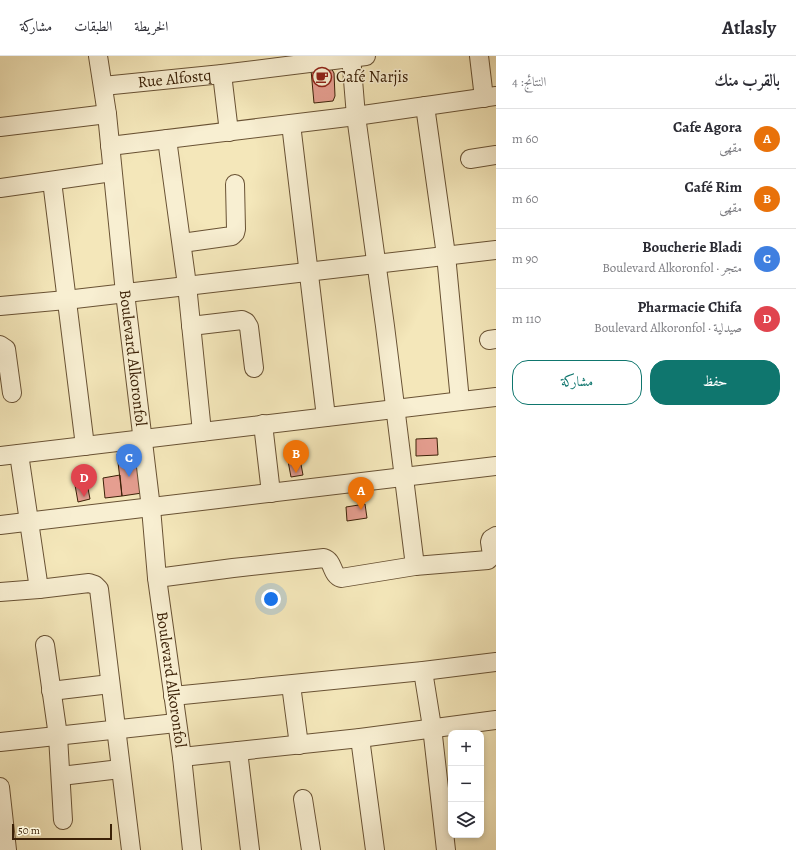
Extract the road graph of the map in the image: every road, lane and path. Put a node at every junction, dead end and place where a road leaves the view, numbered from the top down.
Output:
1 (98, 56) edge
2 (479, 56) edge
3 (356, 57) edge
4 (222, 74) junction
5 (103, 86) junction
6 (490, 97) edge
7 (425, 106) junction
8 (107, 114) junction
9 (356, 116) junction
10 (291, 124) junction
11 (0, 127) edge
12 (229, 132) junction
13 (167, 139) junction
14 (110, 146) junction
15 (496, 158) edge
16 (470, 159) dead end
17 (112, 172) junction
18 (52, 181) junction
19 (235, 184) dead end
20 (0, 188) edge
21 (182, 243) junction
22 (496, 250) edge
23 (446, 256) junction
24 (376, 264) junction
25 (309, 271) junction
26 (187, 286) junction
27 (125, 293) junction
28 (66, 300) junction
29 (0, 306) edge
30 (191, 326) junction
31 (0, 345) edge
32 (254, 368) dead end
33 (12, 393) dead end
34 (496, 397) edge
35 (460, 401) junction
36 (396, 409) junction
37 (326, 417) junction
38 (263, 424) junction
39 (202, 432) junction
40 (142, 439) junction
41 (85, 446) junction
42 (19, 454) junction
43 (0, 456) edge
44 (496, 466) edge
45 (405, 477) junction
46 (270, 493) junction
47 (151, 508) junction
48 (29, 522) junction
49 (0, 525) edge
50 (496, 536) edge
51 (416, 566) junction
52 (157, 578) junction
53 (39, 589) junction
54 (0, 592) edge
55 (45, 645) dead end
56 (496, 662) edge
57 (423, 671) junction
58 (110, 684) junction
59 (291, 684) junction
60 (51, 692) junction
61 (173, 696) junction
62 (496, 720) edge
63 (176, 723) junction
64 (432, 727) junction
65 (116, 730) junction
66 (58, 736) junction
67 (360, 738) junction
68 (0, 742) edge
69 (299, 745) junction
70 (238, 751) junction
71 (182, 757) junction
72 (120, 769) junction
73 (60, 776) junction
74 (0, 788) edge
75 (304, 799) dead end
76 (63, 820) dead end
77 (7, 850) edge
78 (130, 850) edge
79 (192, 850) edge
80 (250, 850) edge
81 (311, 850) edge
82 (375, 850) edge
83 (446, 850) edge

1 - 5 street, Boulevard Alkoronfol
2 - 6 street
3 - 4 street, Rue Alfostq
3 - 9 street
4 - 5 street, Rue Alfostq
4 - 12 street
5 - 8 street, Boulevard Alkoronfol
6 - 7 street
7 - 9 street
7 - 23 street
8 - 11 street
8 - 14 street, Boulevard Alkoronfol
9 - 10 street
9 - 24 street
10 - 12 street
10 - 25 street
12 - 13 street
13 - 14 street
13 - 21 street
14 - 17 street, Boulevard Alkoronfol
15 - 16 street
17 - 18 street
17 - 27 street, Boulevard Alkoronfol
18 - 20 street
18 - 28 street
19 - 21 street
21 - 26 street
22 - 23 street
23 - 24 street
23 - 35 street
24 - 25 street
24 - 36 street
25 - 26 street
25 - 37 street
26 - 27 street
26 - 30 street
27 - 28 street
27 - 40 street, Boulevard Alkoronfol
28 - 29 street
28 - 41 street
30 - 32 street
30 - 39 street
31 - 33 street
34 - 35 street
35 - 36 street
36 - 37 street
36 - 45 street
37 - 38 street
38 - 39 street
38 - 46 street
39 - 40 street
40 - 41 street
40 - 47 street, Boulevard Alkoronfol
41 - 42 street
42 - 43 street
42 - 48 street
44 - 45 street
45 - 46 street
45 - 51 street
46 - 47 street
47 - 48 street
47 - 52 street, Boulevard Alkoronfol
48 - 49 street
48 - 53 street
50 - 51 street
51 - 52 street
52 - 61 street, Boulevard Alkoronfol
53 - 54 street
53 - 58 street
55 - 60 street
56 - 57 street
57 - 59 street
57 - 64 street
58 - 60 street
58 - 65 street
59 - 61 street
59 - 69 street
60 - 66 street
61 - 63 street, Boulevard Alkoronfol
62 - 64 street
63 - 65 street
63 - 71 street, Boulevard Alkoronfol
64 - 67 street
64 - 83 street
65 - 66 street
65 - 72 street
66 - 68 street
66 - 73 street
67 - 69 street
67 - 82 street
69 - 70 street
70 - 71 street
70 - 80 street
71 - 79 street, Boulevard Alkoronfol
72 - 73 street
72 - 78 street
73 - 76 street
74 - 77 street
75 - 81 street

